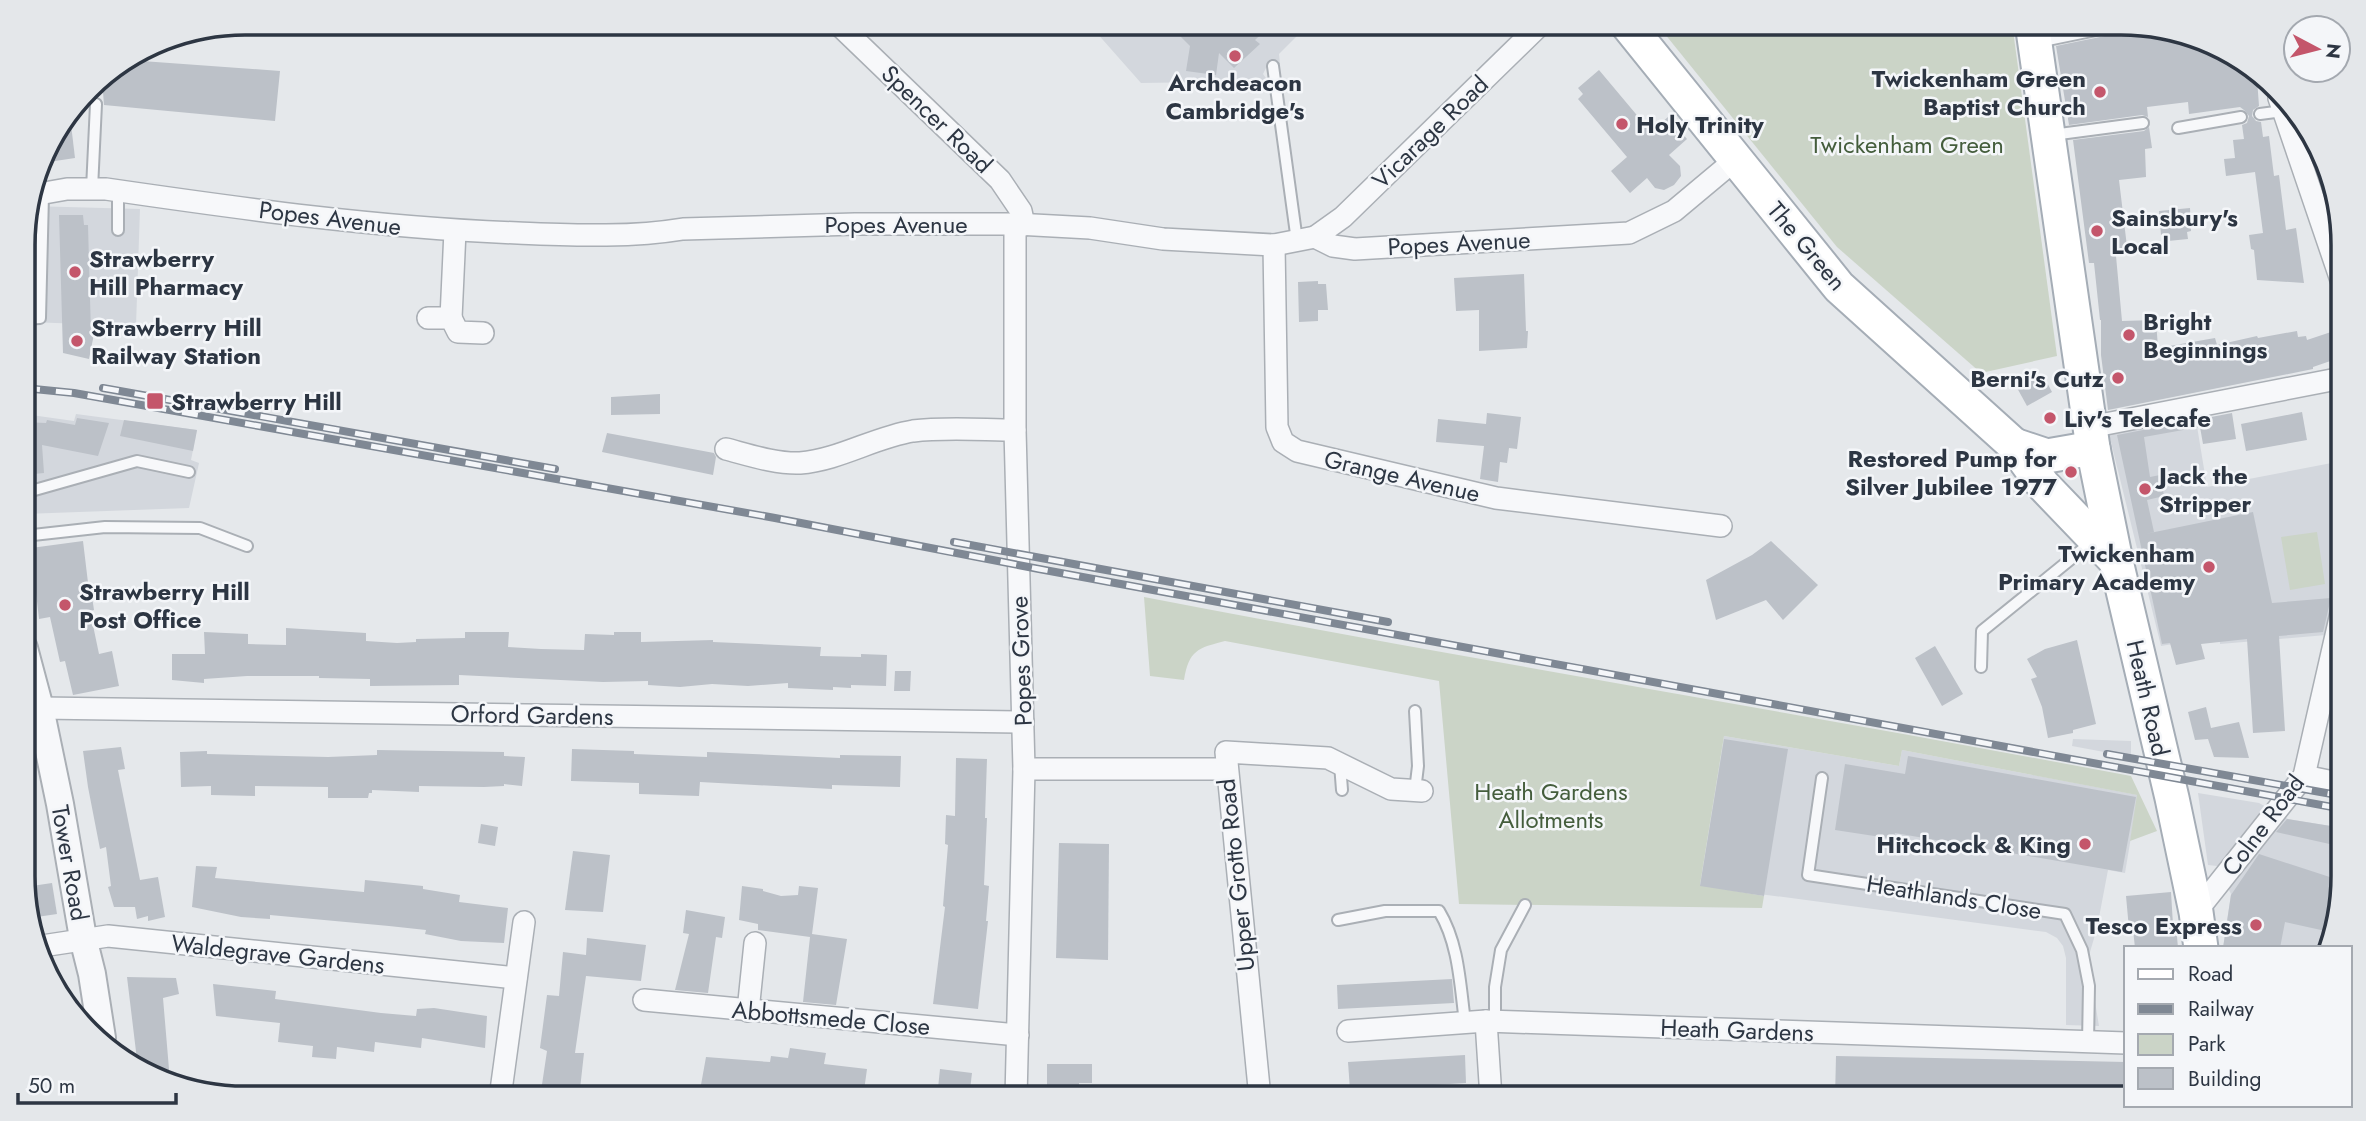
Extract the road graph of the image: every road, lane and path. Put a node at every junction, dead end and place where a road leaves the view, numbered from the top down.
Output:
1 (849, 35) edge
2 (1530, 35) edge
3 (1636, 35) edge
4 (2034, 35) edge
5 (1273, 66) dead end
6 (96, 104) dead end
7 (2277, 106) edge
8 (2284, 113) edge
9 (2260, 114) dead end
10 (2241, 117) dead end
11 (2143, 122) dead end
12 (2178, 128) dead end
13 (2048, 135) junction
14 (1735, 160) junction
15 (92, 189) junction
16 (118, 191) junction
17 (41, 194) edge
18 (2327, 205) edge
19 (38, 209) edge
20 (2315, 210) junction
21 (1020, 224) junction
22 (118, 230) dead end
23 (454, 231) junction
24 (1306, 239) junction
25 (1274, 245) junction
26 (2331, 253) edge
27 (35, 318) edge
28 (428, 318) dead end
29 (451, 318) junction
30 (483, 333) dead end
31 (2331, 381) edge
32 (1015, 430) junction
33 (2092, 438) junction
34 (2014, 445) junction
35 (726, 449) dead end
36 (189, 472) dead end
37 (35, 490) edge
38 (1721, 526) dead end
39 (35, 535) edge
40 (247, 546) dead end
41 (2105, 550) junction
42 (2331, 660) edge
43 (1981, 667) dead end
44 (35, 689) edge
45 (40, 708) junction
46 (1415, 711) dead end
47 (1023, 722) junction
48 (1340, 764) junction
49 (1024, 769) junction
50 (1227, 769) junction
51 (2304, 776) junction
52 (1822, 778) dead end
53 (2331, 782) edge
54 (1342, 790) dead end
55 (1418, 791) joint
56 (1525, 905) dead end
57 (2196, 912) junction
58 (1338, 920) dead end
59 (524, 922) dead end
60 (83, 938) junction
61 (755, 943) dead end
62 (47, 945) edge
63 (2201, 946) edge
64 (516, 978) junction
65 (644, 1000) dead end
66 (748, 1011) junction
67 (1482, 1021) junction
68 (100, 1027) edge
69 (1348, 1031) dead end
70 (1018, 1035) junction
71 (2088, 1043) junction
72 (2124, 1043) edge
73 (502, 1086) edge
74 (1016, 1086) edge
75 (1259, 1086) edge
76 (1490, 1086) edge

1 - 21 street, Spencer Road
2 - 24 street, Vicarage Road
3 - 14 main road, The Green
4 - 13 main road
5 - 24 lane
6 - 15 lane
7 - 9 lane
8 - 20 street
10 - 12 lane
11 - 13 lane
13 - 33 main road
14 - 24 street, Popes Avenue
14 - 34 main road, The Green
15 - 16 street, Popes Avenue
15 - 17 street, Popes Avenue
16 - 22 lane
16 - 23 street, Popes Avenue
18 - 20 lane
19 - 27 lane
20 - 26 street
21 - 23 street, Popes Avenue
21 - 25 street, Popes Avenue
21 - 32 street, Popes Grove
23 - 29 street
24 - 25 street, Popes Avenue
25 - 38 street, Grange Avenue
28 - 29 street
29 - 30 street
31 - 33 street
32 - 35 street
32 - 47 street, Popes Grove
33 - 34 main road, The Green
33 - 41 main road, Heath Road
34 - 41 main road, The Green
36 - 37 lane
39 - 40 lane
41 - 43 lane
41 - 57 main road, Heath Road
42 - 51 street, Colne Road
44 - 45 street, Tower Road
45 - 47 street, Orford Gardens
45 - 60 street, Tower Road
46 - 55 lane
47 - 49 street, Popes Grove
48 - 50 street
48 - 54 lane
48 - 55 street
49 - 50 street, Upper Grotto Road
49 - 70 street, Popes Grove
50 - 75 street, Upper Grotto Road
51 - 53 street
51 - 57 street, Colne Road
52 - 71 lane, Heathlands Close
56 - 67 lane
57 - 63 main road, Heath Road
58 - 67 lane
59 - 64 street
60 - 62 street, Waldegrave Gardens
60 - 64 street, Waldegrave Gardens
60 - 68 street, Tower Road
61 - 66 street
64 - 73 street
65 - 66 street, Abbottsmede Close
66 - 70 street, Abbottsmede Close
67 - 69 street, Heath Gardens
67 - 71 street, Heath Gardens
67 - 76 street
70 - 74 street, Popes Grove
71 - 72 street, Heath Gardens

